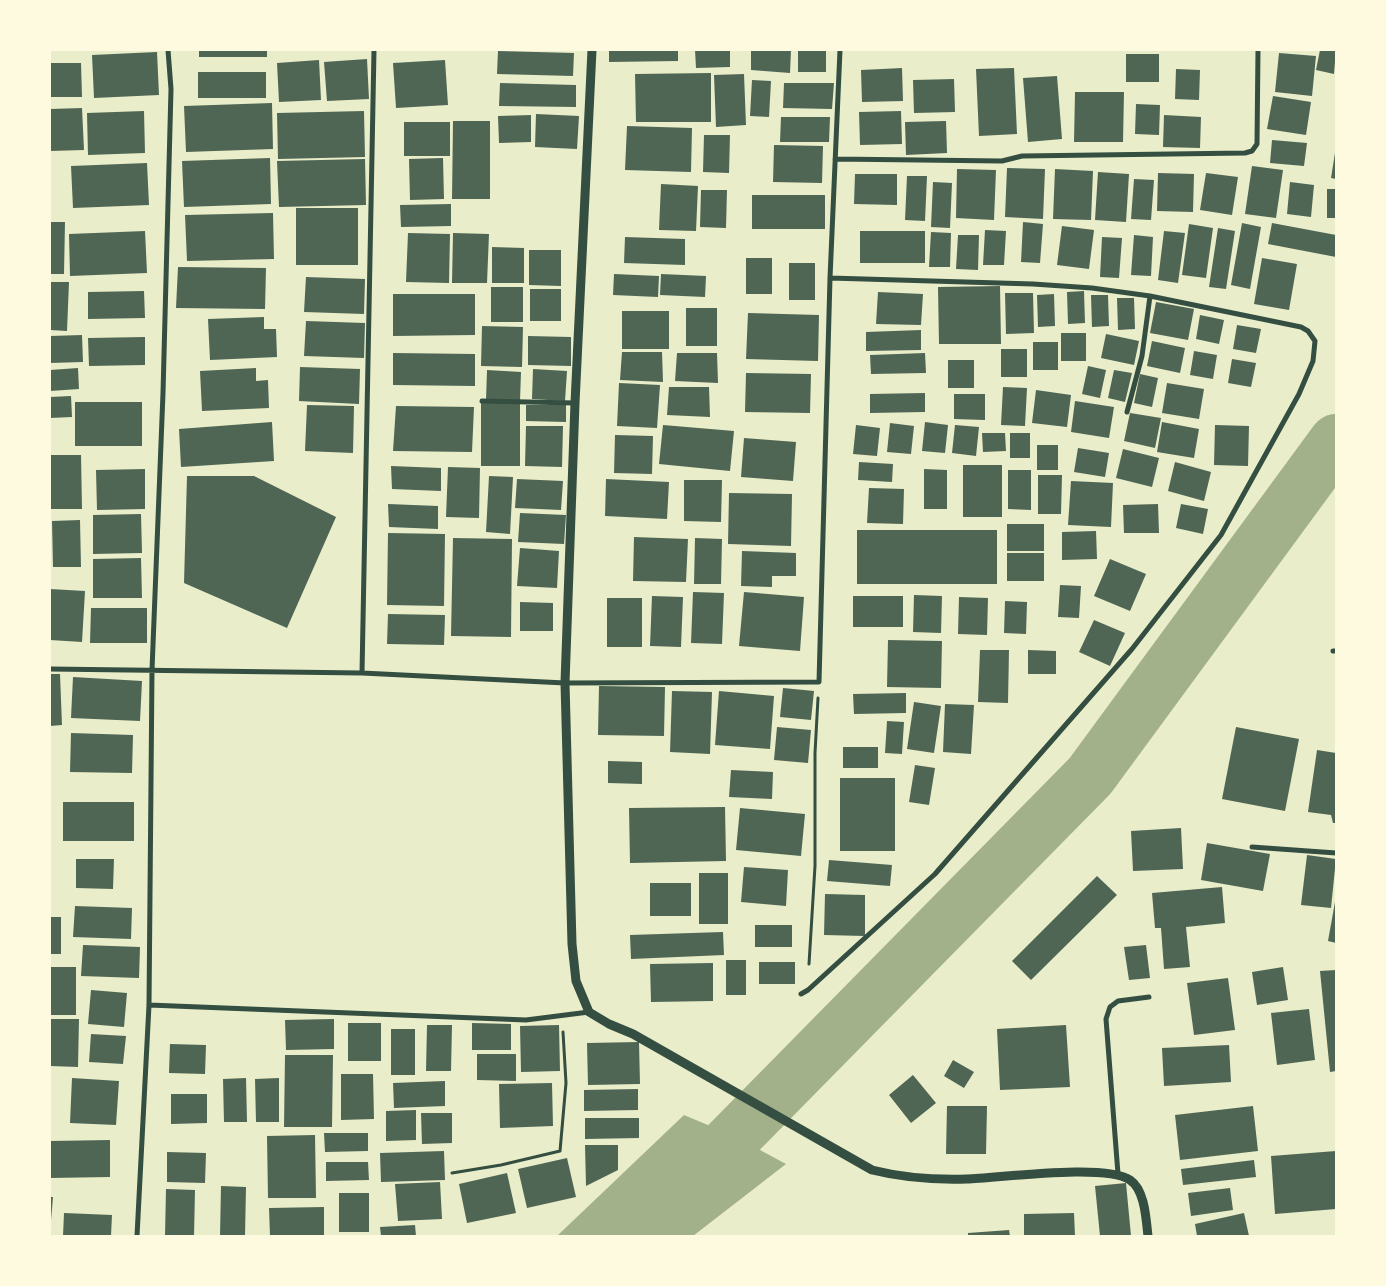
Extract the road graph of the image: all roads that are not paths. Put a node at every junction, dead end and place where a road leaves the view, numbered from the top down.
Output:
1 (168, 50) edge
2 (374, 50) edge
3 (592, 50) edge
4 (840, 50) edge
5 (1258, 50) edge
6 (835, 159) junction
7 (830, 278) junction
8 (1150, 296) junction
9 (482, 402) dead end
10 (575, 403) junction
11 (1127, 412) dead end
12 (50, 669) edge
13 (152, 670) junction
14 (362, 673) junction
15 (565, 683) junction
16 (1252, 847) dead end
17 (1336, 853) edge
18 (801, 994) dead end
19 (1149, 997) dead end
20 (149, 1005) junction
21 (588, 1012) junction
22 (1118, 1174) junction
23 (137, 1236) edge
24 (1148, 1236) edge

1 - 13 street
2 - 14 street
3 - 10 street
4 - 6 street
5 - 6 street
6 - 7 street
7 - 8 street
7 - 15 street
8 - 11 street
8 - 18 street
9 - 10 street
10 - 15 street
12 - 13 street
13 - 14 street
13 - 20 street
14 - 15 street
15 - 21 street
16 - 17 street
19 - 22 street
20 - 21 street
20 - 23 street
21 - 22 street
22 - 24 street

